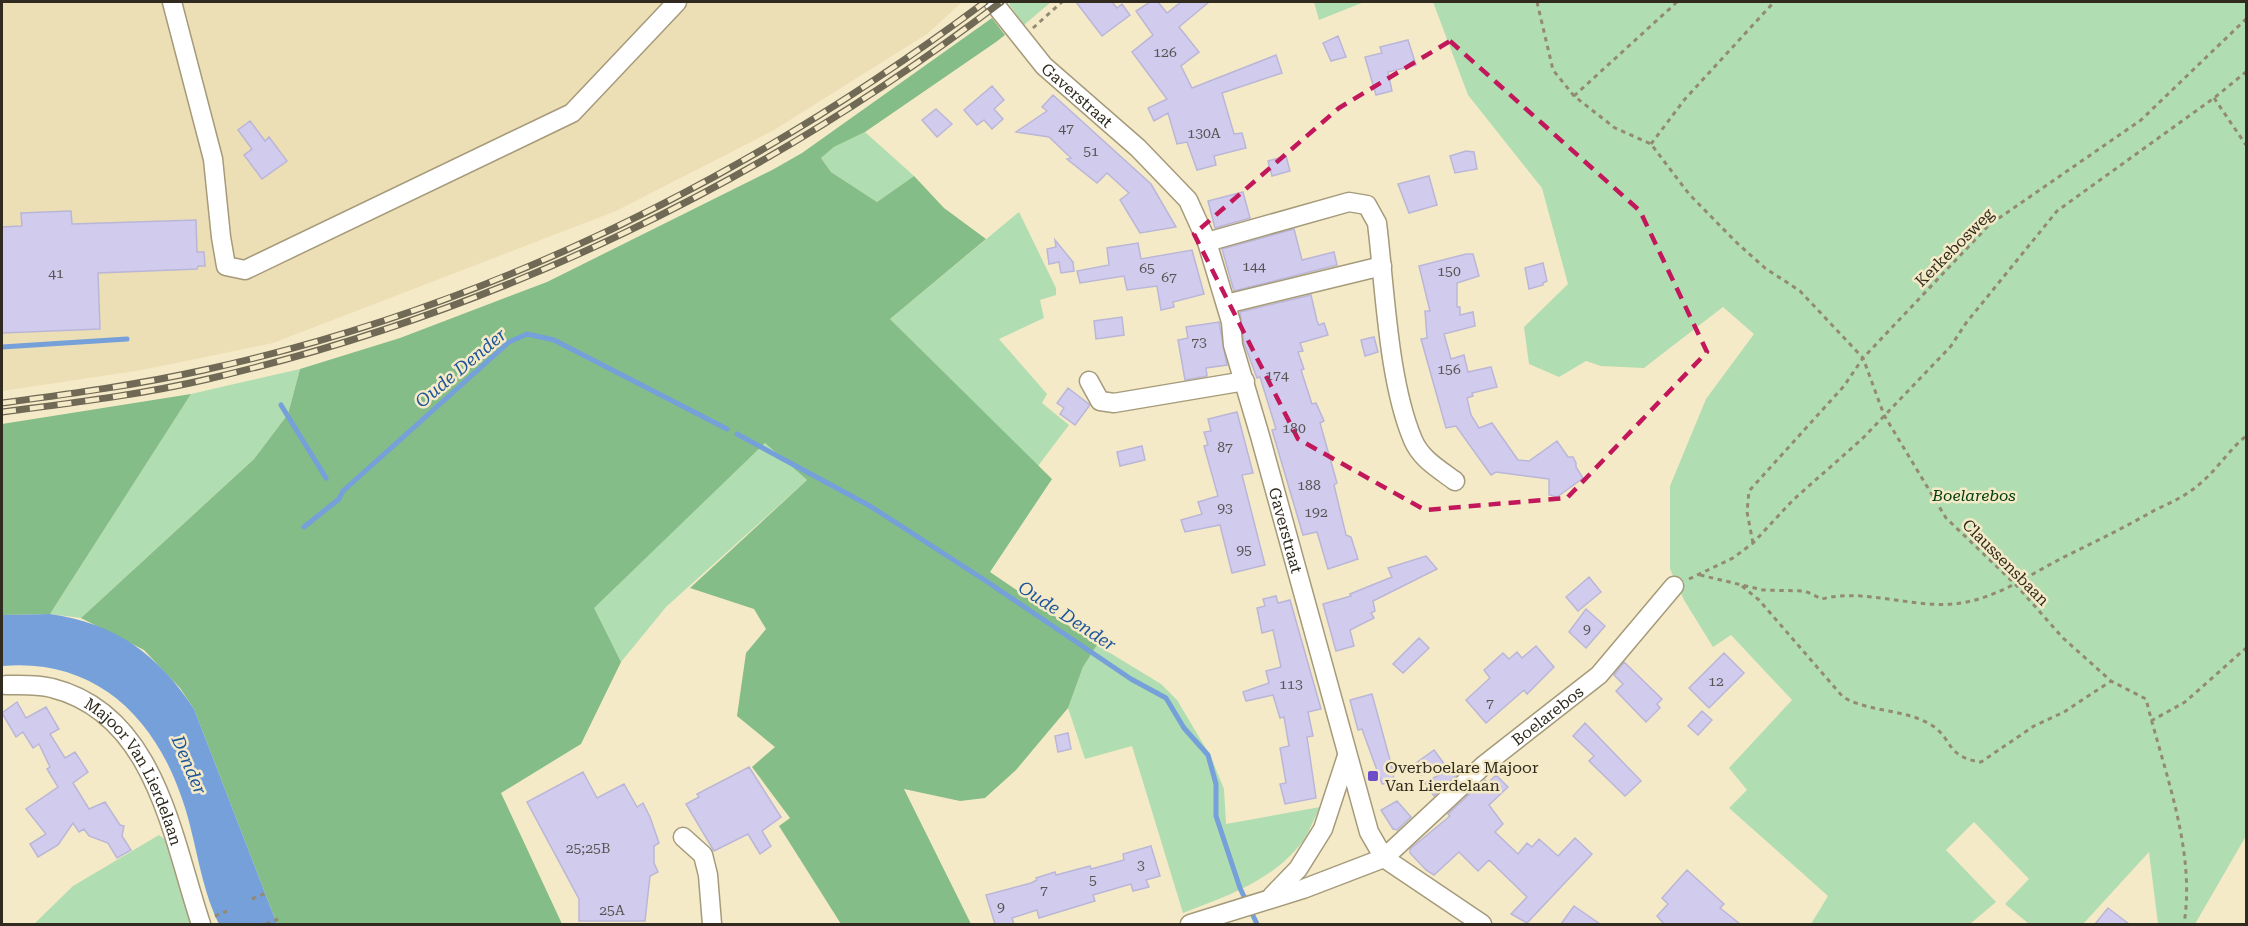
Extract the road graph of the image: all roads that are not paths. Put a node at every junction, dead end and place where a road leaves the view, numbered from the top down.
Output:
1 (172, 2) edge
2 (677, 2) edge
3 (993, 2) edge
4 (1207, 242) junction
5 (1382, 266) junction
6 (1226, 304) junction
7 (1089, 381) dead end
8 (1245, 381) junction
9 (1455, 481) dead end
10 (1674, 586) dead end
11 (6, 685) dead end
12 (1347, 756) junction
13 (683, 837) dead end
14 (1383, 858) junction
15 (1258, 901) junction
16 (206, 921) edge
17 (712, 924) edge
18 (1190, 924) edge
19 (1482, 924) edge

1 - 2 street
3 - 4 street, Gaverstraat
4 - 5 street
4 - 6 street, Gaverstraat
5 - 6 street
5 - 9 street
6 - 8 street, Gaverstraat
7 - 8 street
8 - 12 street, Gaverstraat
10 - 14 street, Boelarebos
11 - 16 street, Majoor Van Lierdelaan
12 - 14 street, Gaverstraat
12 - 15 street
13 - 17 street
14 - 15 street
14 - 19 street, Gaverstraat
15 - 18 street

